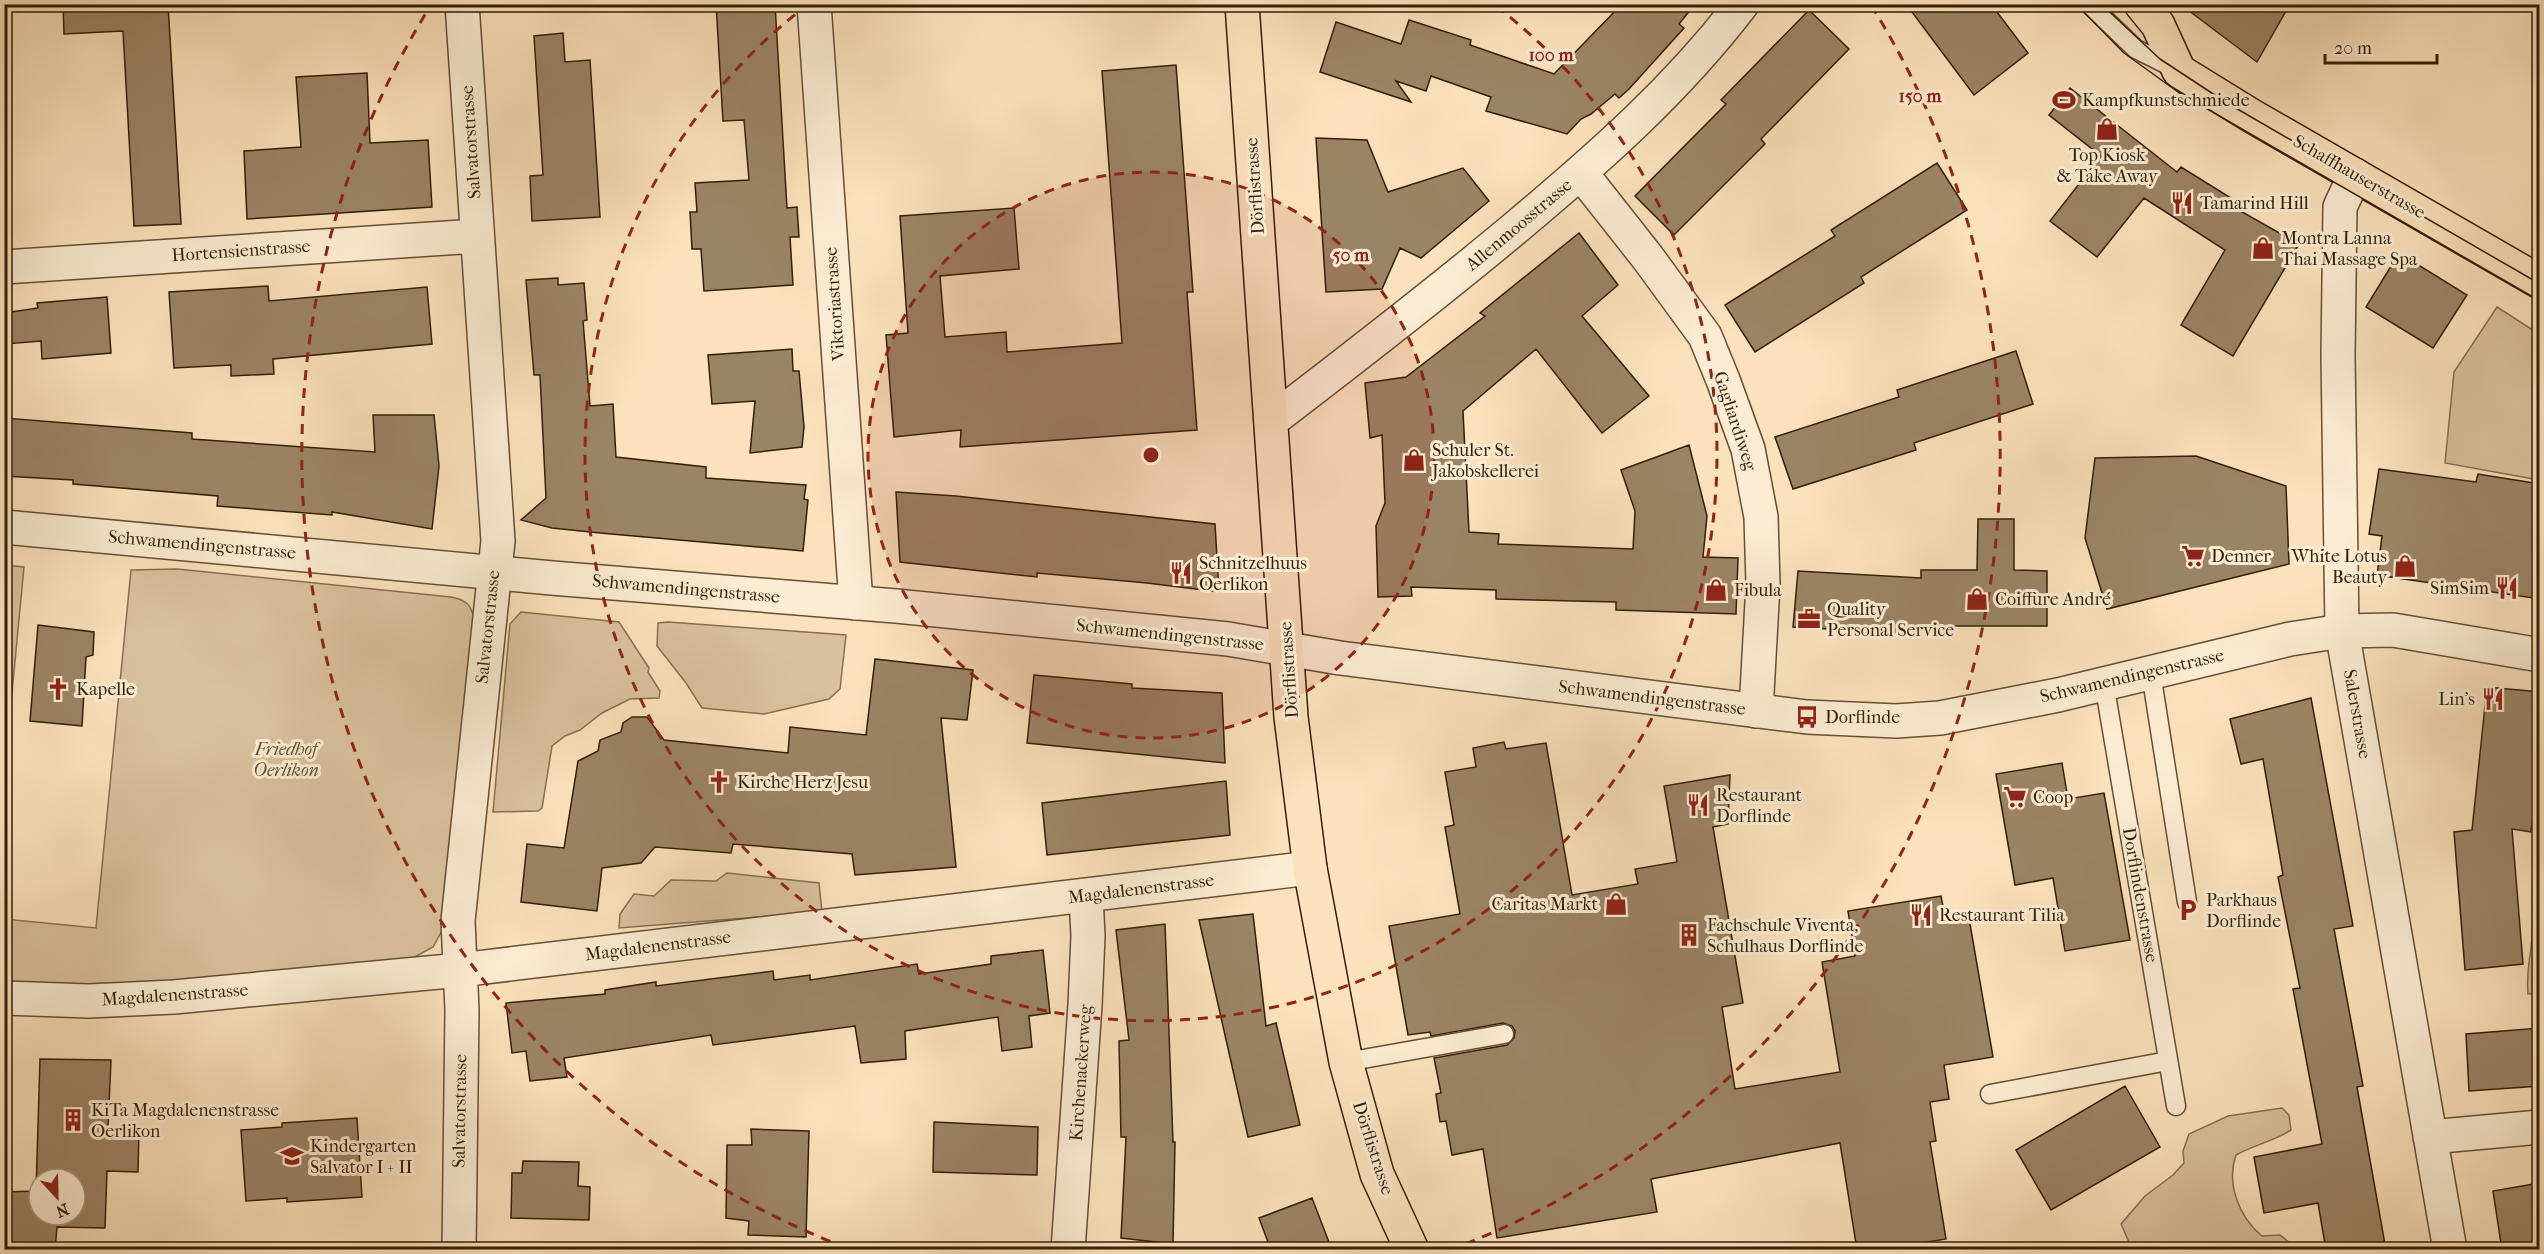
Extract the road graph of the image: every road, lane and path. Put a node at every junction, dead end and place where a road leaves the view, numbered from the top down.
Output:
1 (462, 4) edge
2 (814, 4) edge
3 (1242, 4) edge
4 (1742, 4) edge
5 (2089, 4) edge
6 (2141, 4) edge
7 (2180, 70) junction
8 (1581, 173) junction
9 (2355, 175) junction
10 (477, 236) junction
11 (4, 267) edge
12 (2540, 282) edge
13 (1271, 420) junction
14 (4, 527) edge
15 (493, 572) junction
16 (856, 603) junction
17 (2342, 632) junction
18 (1288, 649) junction
19 (2540, 654) edge
20 (2151, 673) junction
21 (2104, 684) junction
22 (1756, 711) junction
23 (1310, 868) junction
24 (1086, 896) junction
25 (2187, 902) dead end
26 (459, 970) junction
27 (4, 998) edge
28 (1504, 1034) dead end
29 (2168, 1061) junction
30 (1346, 1062) junction
31 (1990, 1094) dead end
32 (2176, 1106) dead end
33 (2540, 1127) edge
34 (2430, 1137) junction
35 (459, 1250) edge
36 (1068, 1250) edge
37 (1412, 1250) edge
38 (2450, 1250) edge

1 - 10 street, Salvatorstrasse
2 - 16 street, Viktoriastrasse
3 - 13 main road, Dörflistrasse
4 - 8 street, Allenmoosstrasse
5 - 7 lane, Schaffhauserstrasse
6 - 7 main road
7 - 9 main road, Schaffhauserstrasse
8 - 13 street, Allenmoosstrasse
8 - 22 street, Gagliardiweg
9 - 12 main road, Schaffhauserstrasse
9 - 17 street, Salerstrasse
10 - 11 street, Hortensienstrasse
10 - 15 street, Salvatorstrasse
13 - 18 main road, Dörflistrasse
14 - 15 street, Schwamendingenstrasse
15 - 16 street, Schwamendingenstrasse
15 - 26 street, Salvatorstrasse
16 - 18 street, Schwamendingenstrasse
17 - 19 street, Schwamendingenstrasse
17 - 20 street, Schwamendingenstrasse
17 - 34 street, Salerstrasse
18 - 22 street, Schwamendingenstrasse
18 - 23 main road, Dörflistrasse
20 - 21 street, Schwamendingenstrasse
20 - 25 lane
21 - 22 street, Schwamendingenstrasse
21 - 29 lane, Dorflindenstrasse
23 - 24 street, Magdalenenstrasse
23 - 30 main road, Dörflistrasse
24 - 26 street, Magdalenenstrasse
24 - 36 street, Kirchenackerweg
26 - 27 street, Magdalenenstrasse
26 - 35 street, Salvatorstrasse
28 - 30 lane
29 - 31 lane
29 - 32 lane, Dorflindenstrasse
30 - 37 main road, Dörflistrasse
33 - 34 street
34 - 38 street, Salerstrasse

